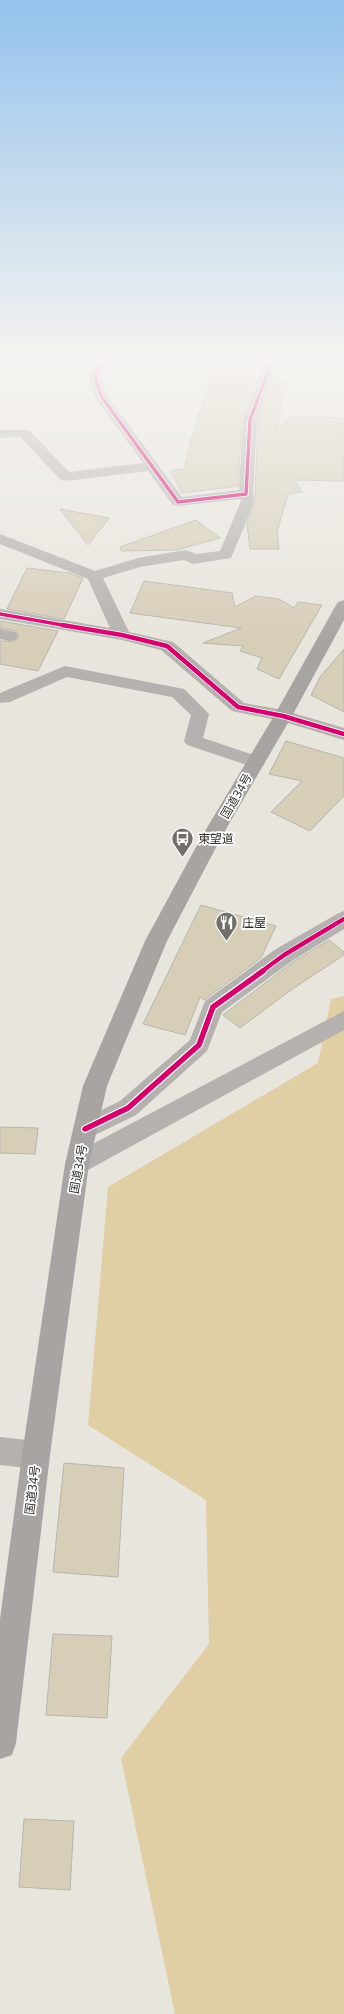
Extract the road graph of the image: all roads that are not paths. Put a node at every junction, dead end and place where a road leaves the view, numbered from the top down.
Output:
1 (45, 455) edge
2 (144, 455) edge
3 (248, 455) edge
4 (152, 466) junction
5 (246, 494) junction
6 (0, 539) edge
7 (94, 576) junction
8 (344, 606) edge
9 (0, 614) edge
10 (122, 635) junction
11 (0, 698) edge
12 (283, 716) junction
13 (344, 734) edge
14 (256, 762) junction
15 (344, 919) edge
16 (344, 1020) edge
17 (85, 1129) junction
18 (77, 1164) junction
19 (0, 1451) edge
20 (36, 1455) junction
21 (0, 1743) edge

1 - 4 street
2 - 4 street
3 - 5 street
4 - 5 street
5 - 7 street
6 - 7 street
7 - 10 street
8 - 12 highway, 国道34号
9 - 10 street
10 - 12 street
11 - 14 street
12 - 13 street
12 - 14 highway, 国道34号
14 - 17 highway, 国道34号
15 - 17 street
16 - 18 street
17 - 18 highway, 国道34号
18 - 20 highway, 国道34号
19 - 20 street
20 - 21 highway, 国道34号

